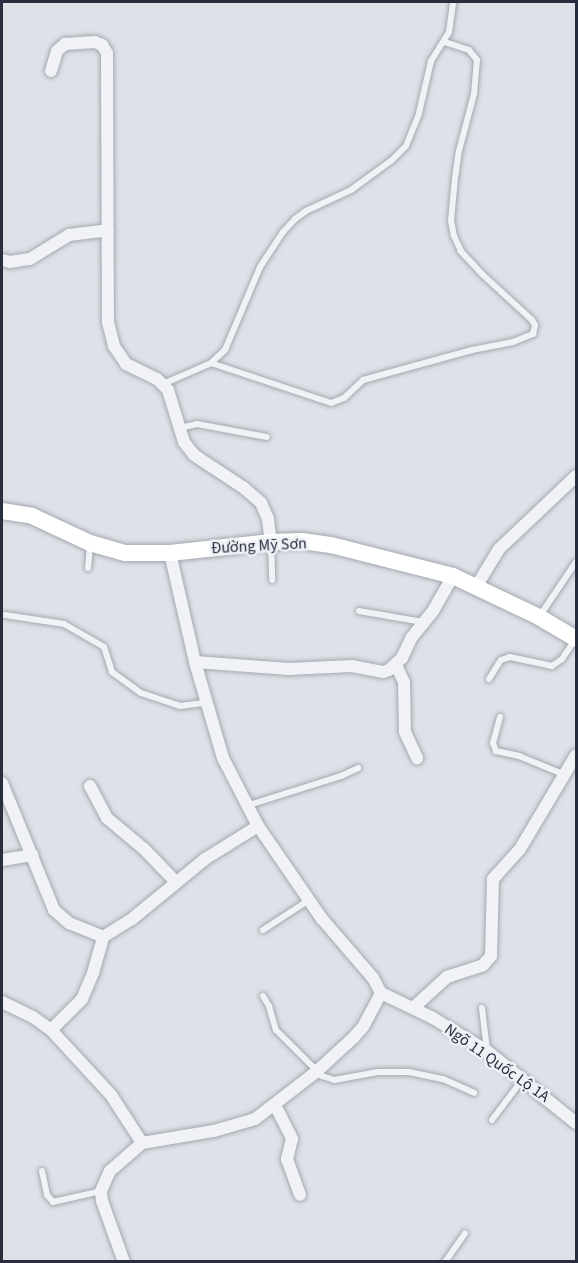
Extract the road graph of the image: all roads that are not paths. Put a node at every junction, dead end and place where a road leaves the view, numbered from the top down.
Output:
1 (453, 2) edge
2 (444, 42) junction
3 (51, 71) dead end
4 (108, 230) junction
5 (2, 260) edge
6 (211, 363) junction
7 (163, 384) junction
8 (180, 429) junction
9 (267, 438) dead end
10 (576, 476) edge
11 (2, 511) edge
12 (271, 542) junction
13 (90, 543) junction
14 (170, 553) junction
15 (576, 562) edge
16 (88, 568) dead end
17 (453, 576) junction
18 (272, 580) dead end
19 (476, 587) junction
20 (359, 611) dead end
21 (4, 615) dead end
22 (539, 617) junction
23 (423, 622) junction
24 (576, 639) edge
25 (195, 662) junction
26 (396, 665) junction
27 (489, 679) dead end
28 (206, 703) junction
29 (500, 717) dead end
30 (576, 755) edge
31 (417, 758) dead end
32 (358, 768) dead end
33 (565, 776) junction
34 (2, 783) edge
35 (90, 786) dead end
36 (249, 805) junction
37 (258, 826) junction
38 (33, 855) junction
39 (2, 860) edge
40 (175, 881) junction
41 (309, 900) junction
42 (263, 930) dead end
43 (103, 937) junction
44 (381, 993) junction
45 (263, 996) dead end
46 (2, 1002) edge
47 (413, 1008) junction
48 (482, 1008) dead end
49 (51, 1030) junction
50 (487, 1051) junction
51 (316, 1072) junction
52 (523, 1079) junction
53 (474, 1093) dead end
54 (274, 1105) junction
55 (492, 1120) dead end
56 (576, 1123) edge
57 (142, 1143) junction
58 (42, 1171) dead end
59 (101, 1191) junction
60 (300, 1195) dead end
61 (465, 1233) dead end
62 (124, 1262) edge
63 (445, 1262) edge

1 - 2 lane
2 - 6 lane
2 - 6 lane
3 - 4 street
4 - 5 street
4 - 7 street
6 - 7 lane
7 - 8 street
8 - 9 lane
8 - 12 street
10 - 19 street
11 - 13 street, Đường Mỹ Sơn
12 - 14 street, Đường Mỹ Sơn
12 - 17 street, Đường Mỹ Sơn
12 - 18 lane
13 - 14 street, Đường Mỹ Sơn
13 - 16 lane
14 - 25 street
15 - 22 lane
17 - 19 street, Đường Mỹ Sơn
17 - 23 street
19 - 22 street, Đường Mỹ Sơn
20 - 23 lane
21 - 28 lane
22 - 24 street, Đường Mỹ Sơn
23 - 26 street
24 - 27 lane
25 - 26 street
25 - 28 street
26 - 31 street
28 - 36 street
29 - 33 lane
30 - 33 street
32 - 36 lane
33 - 47 street
34 - 38 street
35 - 40 street
36 - 37 street
37 - 40 street
37 - 41 street
38 - 39 street
38 - 43 street
40 - 43 street
41 - 42 lane
41 - 44 street
43 - 49 street
44 - 47 street, Ngõ 11 Quốc Lộ 1A
44 - 51 street
45 - 51 lane
46 - 49 street
47 - 50 street, Ngõ 11 Quốc Lộ 1A
48 - 50 lane
49 - 57 street
50 - 52 street, Ngõ 11 Quốc Lộ 1A
51 - 53 lane
51 - 54 street
52 - 55 lane
52 - 56 street, Ngõ 11 Quốc Lộ 1A
54 - 57 street
54 - 60 street
57 - 59 street
58 - 59 lane
59 - 62 street
61 - 63 lane

